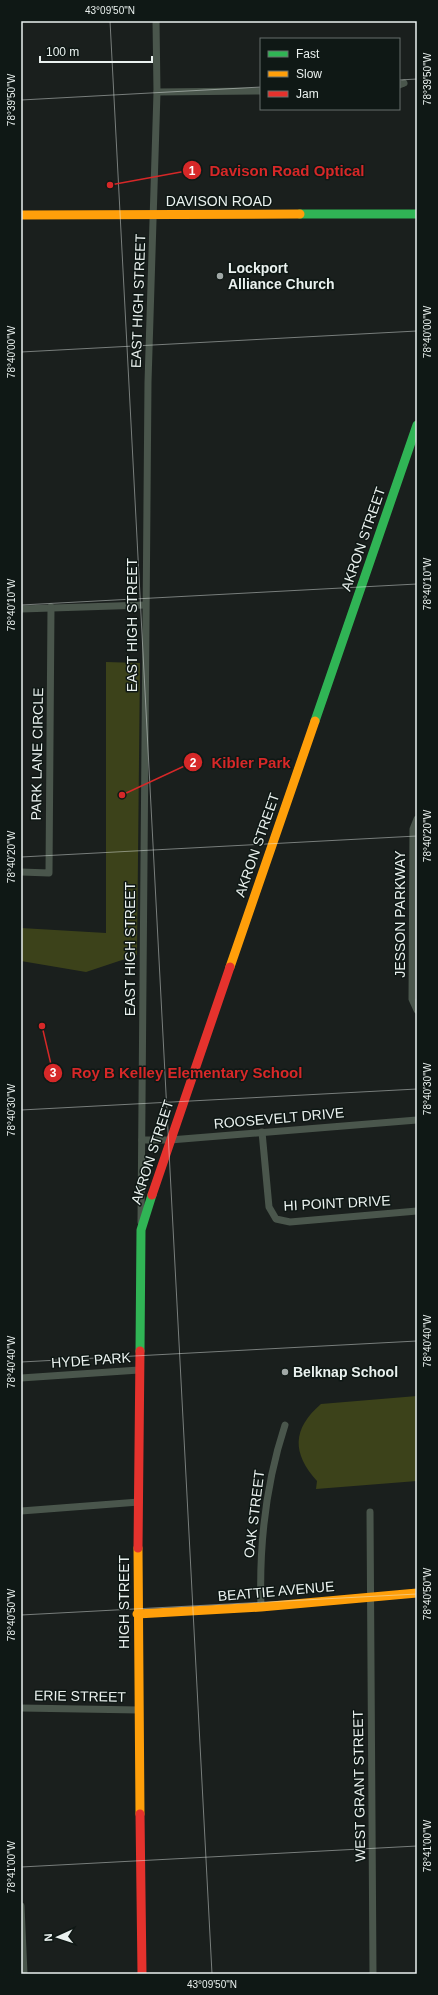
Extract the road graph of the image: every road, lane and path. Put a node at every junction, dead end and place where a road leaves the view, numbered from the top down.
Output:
1 (156, 21) edge
2 (260, 91) edge
3 (157, 92) junction
4 (417, 214) edge
5 (21, 215) edge
6 (154, 216) junction
7 (417, 425) edge
8 (146, 604) junction
9 (51, 607) junction
10 (21, 609) edge
11 (417, 819) edge
12 (21, 872) edge
13 (417, 1010) edge
14 (417, 1120) edge
15 (262, 1132) junction
16 (142, 1140) junction
17 (170, 1140) junction
18 (417, 1211) edge
19 (141, 1230) junction
20 (139, 1370) junction
21 (21, 1378) edge
22 (285, 1425) dead end
23 (139, 1502) junction
24 (21, 1511) edge
25 (370, 1512) dead end
26 (417, 1593) edge
27 (370, 1597) junction
28 (262, 1607) junction
29 (137, 1614) junction
30 (21, 1708) edge
31 (139, 1710) junction
32 (21, 1906) edge
33 (24, 1974) edge
34 (142, 1974) edge
35 (373, 1974) edge

1 - 3 street, EAST HIGH STREET
2 - 3 street
3 - 6 street, EAST HIGH STREET
4 - 6 main road, DAVISON ROAD
5 - 6 main road, DAVISON ROAD
6 - 8 street, EAST HIGH STREET
7 - 17 main road, AKRON STREET
8 - 9 street
8 - 16 street, EAST HIGH STREET
9 - 10 street
9 - 12 street, PARK LANE CIRCLE
11 - 13 street, JESSON PARKWAY
14 - 15 street, ROOSEVELT DRIVE
15 - 17 street, ROOSEVELT DRIVE
15 - 18 street, HI POINT DRIVE
16 - 17 street, ROOSEVELT DRIVE
16 - 19 street, EAST HIGH STREET
17 - 19 main road, AKRON STREET
19 - 20 main road, HIGH STREET
20 - 21 street, HYDE PARK
20 - 23 main road, HIGH STREET
22 - 28 street, OAK STREET
23 - 24 street
23 - 29 main road, HIGH STREET
25 - 27 street, WEST GRANT STREET
26 - 27 main road, BEATTIE AVENUE
27 - 28 main road, BEATTIE AVENUE
27 - 35 street, WEST GRANT STREET
28 - 29 main road, BEATTIE AVENUE
29 - 31 main road, HIGH STREET
30 - 31 street, ERIE STREET
31 - 34 main road, HIGH STREET
32 - 33 street

